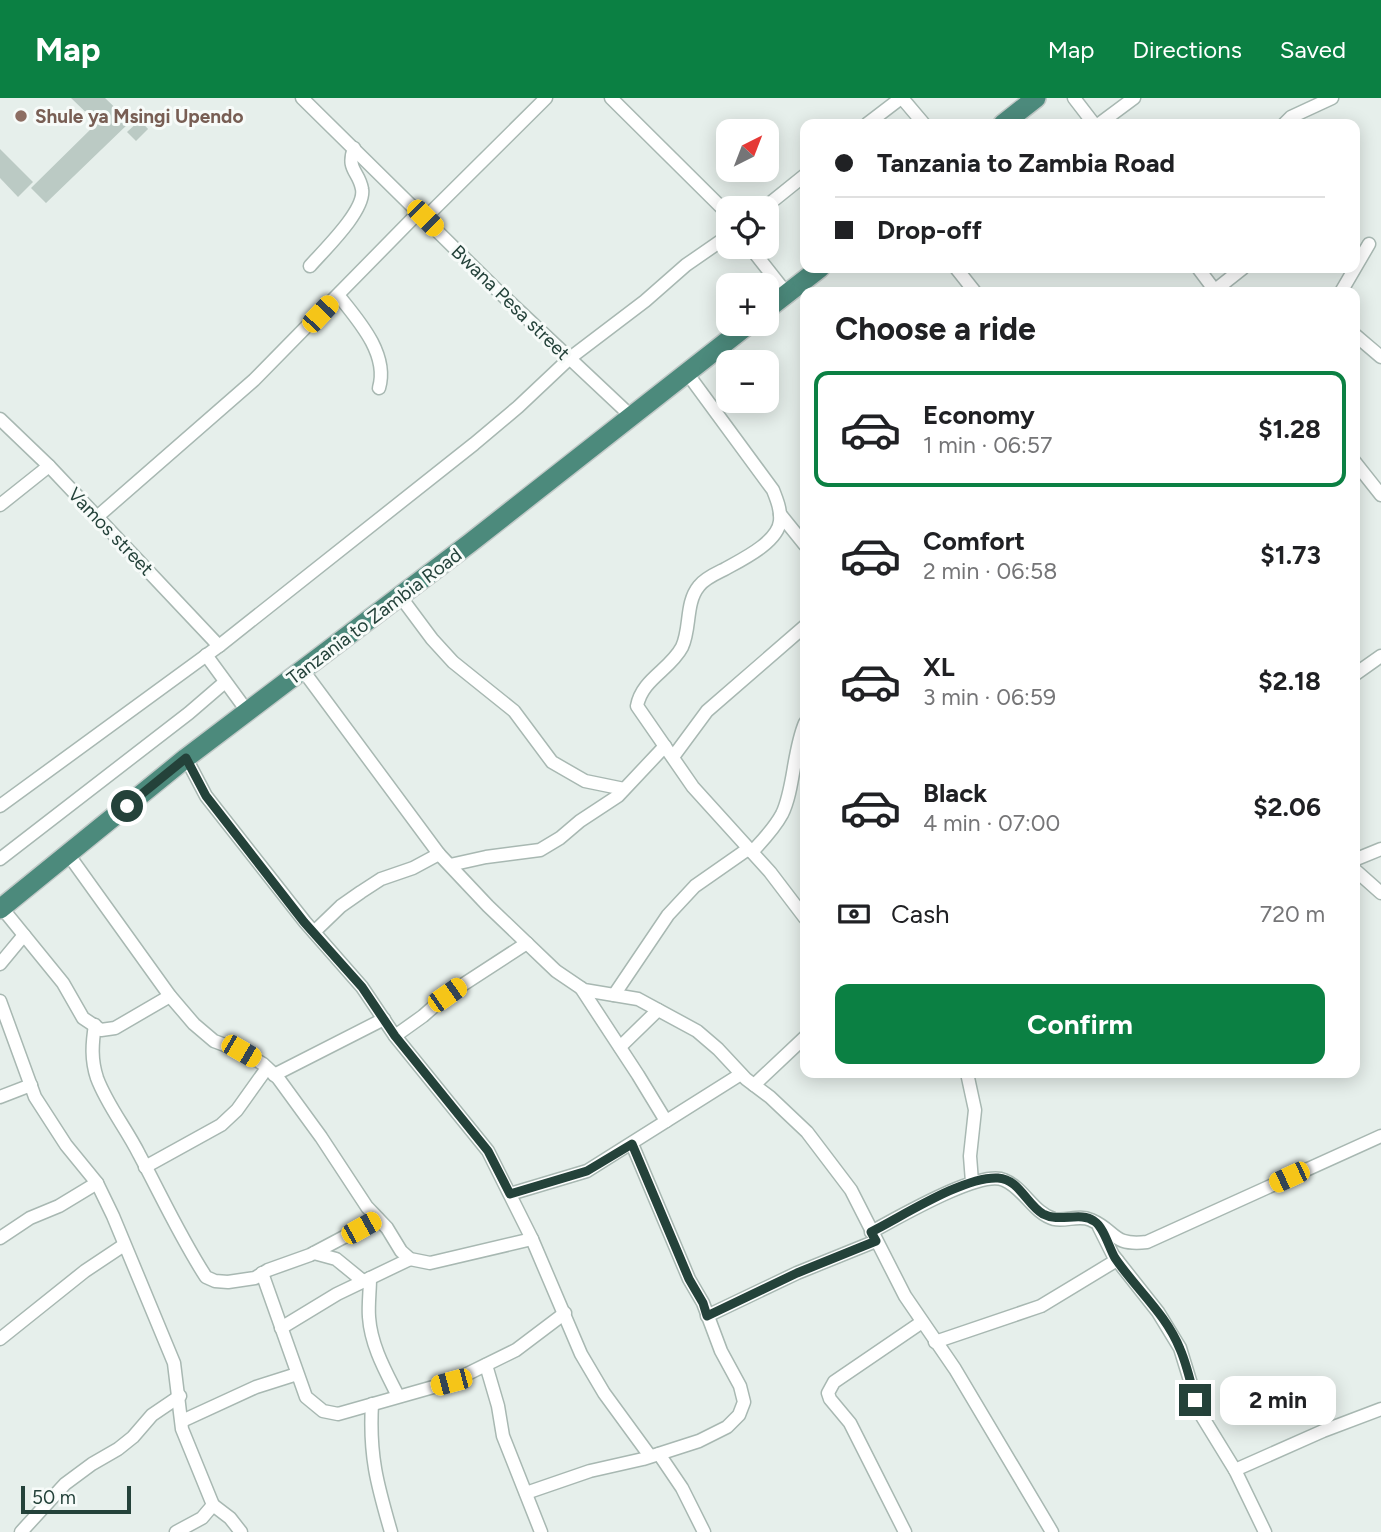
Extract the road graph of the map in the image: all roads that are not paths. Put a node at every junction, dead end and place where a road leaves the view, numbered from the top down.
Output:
1 (302, 98) edge
2 (546, 98) edge
3 (611, 98) edge
4 (901, 98) edge
5 (1036, 98) edge
6 (1074, 98) edge
7 (1133, 98) edge
8 (1332, 98) edge
9 (874, 119) edge
10 (920, 119) edge
11 (1009, 119) edge
12 (1092, 119) edge
13 (1103, 119) edge
14 (1289, 119) edge
15 (354, 148) junction
16 (800, 179) edge
17 (779, 196) edge
18 (716, 202) edge
19 (422, 215) junction
20 (716, 244) edge
21 (1368, 244) dead end
22 (1360, 258) edge
23 (759, 259) edge
24 (310, 266) dead end
25 (814, 273) edge
26 (960, 273) edge
27 (1236, 273) edge
28 (971, 287) edge
29 (1214, 287) edge
30 (787, 294) junction
31 (338, 295) junction
32 (779, 300) edge
33 (734, 336) edge
34 (1360, 339) edge
35 (1381, 357) edge
36 (570, 358) junction
37 (687, 373) junction
38 (379, 388) dead end
39 (631, 416) junction
40 (0, 419) edge
41 (49, 466) junction
42 (1360, 469) edge
43 (1381, 495) edge
44 (0, 505) edge
45 (780, 514) junction
46 (97, 517) junction
47 (800, 539) edge
48 (400, 596) junction
49 (800, 630) edge
50 (219, 646) junction
51 (206, 655) junction
52 (1381, 656) edge
53 (302, 669) junction
54 (1360, 671) edge
55 (225, 682) junction
56 (247, 711) junction
57 (665, 746) junction
58 (800, 753) edge
59 (673, 757) junction
60 (186, 758) junction
61 (624, 789) junction
62 (0, 806) edge
63 (1381, 849) edge
64 (750, 851) junction
65 (439, 853) junction
66 (68, 854) junction
67 (1360, 858) edge
68 (0, 859) edge
69 (450, 865) junction
70 (1360, 874) edge
71 (1381, 893) edge
72 (1, 909) edge
73 (800, 912) edge
74 (314, 932) junction
75 (24, 935) junction
76 (527, 943) junction
77 (0, 964) edge
78 (580, 987) junction
79 (614, 995) junction
80 (170, 996) junction
81 (0, 1002) edge
82 (658, 1010) junction
83 (384, 1019) junction
84 (95, 1025) junction
85 (395, 1036) junction
86 (800, 1042) edge
87 (620, 1047) junction
88 (271, 1072) junction
89 (741, 1074) junction
90 (968, 1078) edge
91 (31, 1085) junction
92 (754, 1085) junction
93 (0, 1097) edge
94 (666, 1121) junction
95 (1381, 1136) edge
96 (632, 1144) junction
97 (145, 1167) junction
98 (972, 1182) junction
99 (97, 1184) junction
100 (510, 1194) junction
101 (378, 1219) junction
102 (1097, 1224) junction
103 (874, 1237) junction
104 (0, 1238) edge
105 (532, 1239) junction
106 (124, 1245) junction
107 (314, 1253) junction
108 (410, 1259) junction
109 (1117, 1260) junction
110 (262, 1273) junction
111 (366, 1280) junction
112 (565, 1313) junction
113 (707, 1316) junction
114 (922, 1322) junction
115 (281, 1328) junction
116 (0, 1339) edge
117 (935, 1342) junction
118 (486, 1365) junction
119 (297, 1374) junction
120 (180, 1396) junction
121 (398, 1396) junction
122 (372, 1404) junction
123 (1381, 1409) edge
124 (182, 1421) junction
125 (655, 1455) junction
126 (1235, 1470) junction
127 (526, 1493) junction
128 (213, 1505) junction
129 (21, 1532) edge
130 (176, 1532) edge
131 (241, 1532) edge
132 (391, 1532) edge
133 (541, 1532) edge
134 (704, 1532) edge
135 (905, 1532) edge
136 (1052, 1532) edge
137 (1265, 1532) edge

1 - 15 street, Bwana Pesa street
2 - 19 street
3 - 18 street
4 - 9 street
4 - 10 street
5 - 11 highway
6 - 12 street
7 - 13 street
8 - 14 street
15 - 19 street, Bwana Pesa street
15 - 24 street
16 - 17 street
19 - 31 street
19 - 36 street, Bwana Pesa street
20 - 36 street
21 - 22 street
23 - 30 street
25 - 30 highway
26 - 28 street
27 - 29 street
30 - 32 highway
31 - 38 street
31 - 46 street
33 - 37 highway, Tanzania to Zambia Road
34 - 35 street
36 - 39 street, Bwana Pesa street
36 - 50 street
37 - 39 highway, Tanzania to Zambia Road
37 - 45 street
39 - 48 highway, Tanzania to Zambia Road
40 - 41 street, Vamos street
41 - 44 street
41 - 46 street, Vamos street
42 - 43 street
45 - 47 street
45 - 57 street
46 - 50 street, Vamos street
48 - 53 highway, Tanzania to Zambia Road
48 - 61 street
49 - 59 street
50 - 51 street
51 - 55 street
51 - 62 street
52 - 54 street
53 - 56 highway, Tanzania to Zambia Road
53 - 65 street
55 - 56 street
55 - 68 street
56 - 60 highway, Tanzania to Zambia Road
57 - 59 street
57 - 61 street
58 - 64 street
59 - 64 street
60 - 66 highway, Tanzania to Zambia Road
60 - 74 street
61 - 69 street
63 - 67 street
64 - 73 street
64 - 79 street
65 - 69 street
65 - 74 street
66 - 72 highway, Tanzania to Zambia Road
66 - 80 street
69 - 76 street
70 - 71 street
72 - 75 street
74 - 83 street
75 - 77 street
75 - 84 street
76 - 78 street
76 - 85 street
78 - 79 street
78 - 87 street
79 - 82 street
80 - 84 street
80 - 88 street
81 - 91 street
82 - 87 street
82 - 89 street
83 - 85 street
83 - 88 street
84 - 97 street
85 - 100 street
86 - 92 street
87 - 94 street
88 - 97 street
88 - 101 street
89 - 92 street
89 - 94 street
90 - 98 street
91 - 93 street
91 - 99 street
92 - 103 street
94 - 96 street
95 - 102 street
96 - 100 street
96 - 113 street
97 - 110 street
98 - 102 street
98 - 103 street
99 - 104 street
99 - 106 street
100 - 105 street
101 - 107 street
101 - 108 street
102 - 109 street
103 - 113 street
103 - 114 street
105 - 108 street
105 - 112 street
106 - 116 street
106 - 120 street
107 - 110 street
107 - 111 street
108 - 111 street
109 - 117 street
109 - 126 street
110 - 115 street
111 - 115 street
111 - 121 street
112 - 118 street
112 - 125 street
113 - 125 street
114 - 117 street
114 - 135 street
115 - 119 street
117 - 136 street
118 - 121 street
118 - 127 street
119 - 122 street
119 - 124 street
120 - 124 street
120 - 129 street
121 - 122 street
122 - 132 street
123 - 126 street
124 - 128 street
125 - 127 street
125 - 134 street
126 - 137 street
127 - 133 street
128 - 130 street
128 - 131 street

